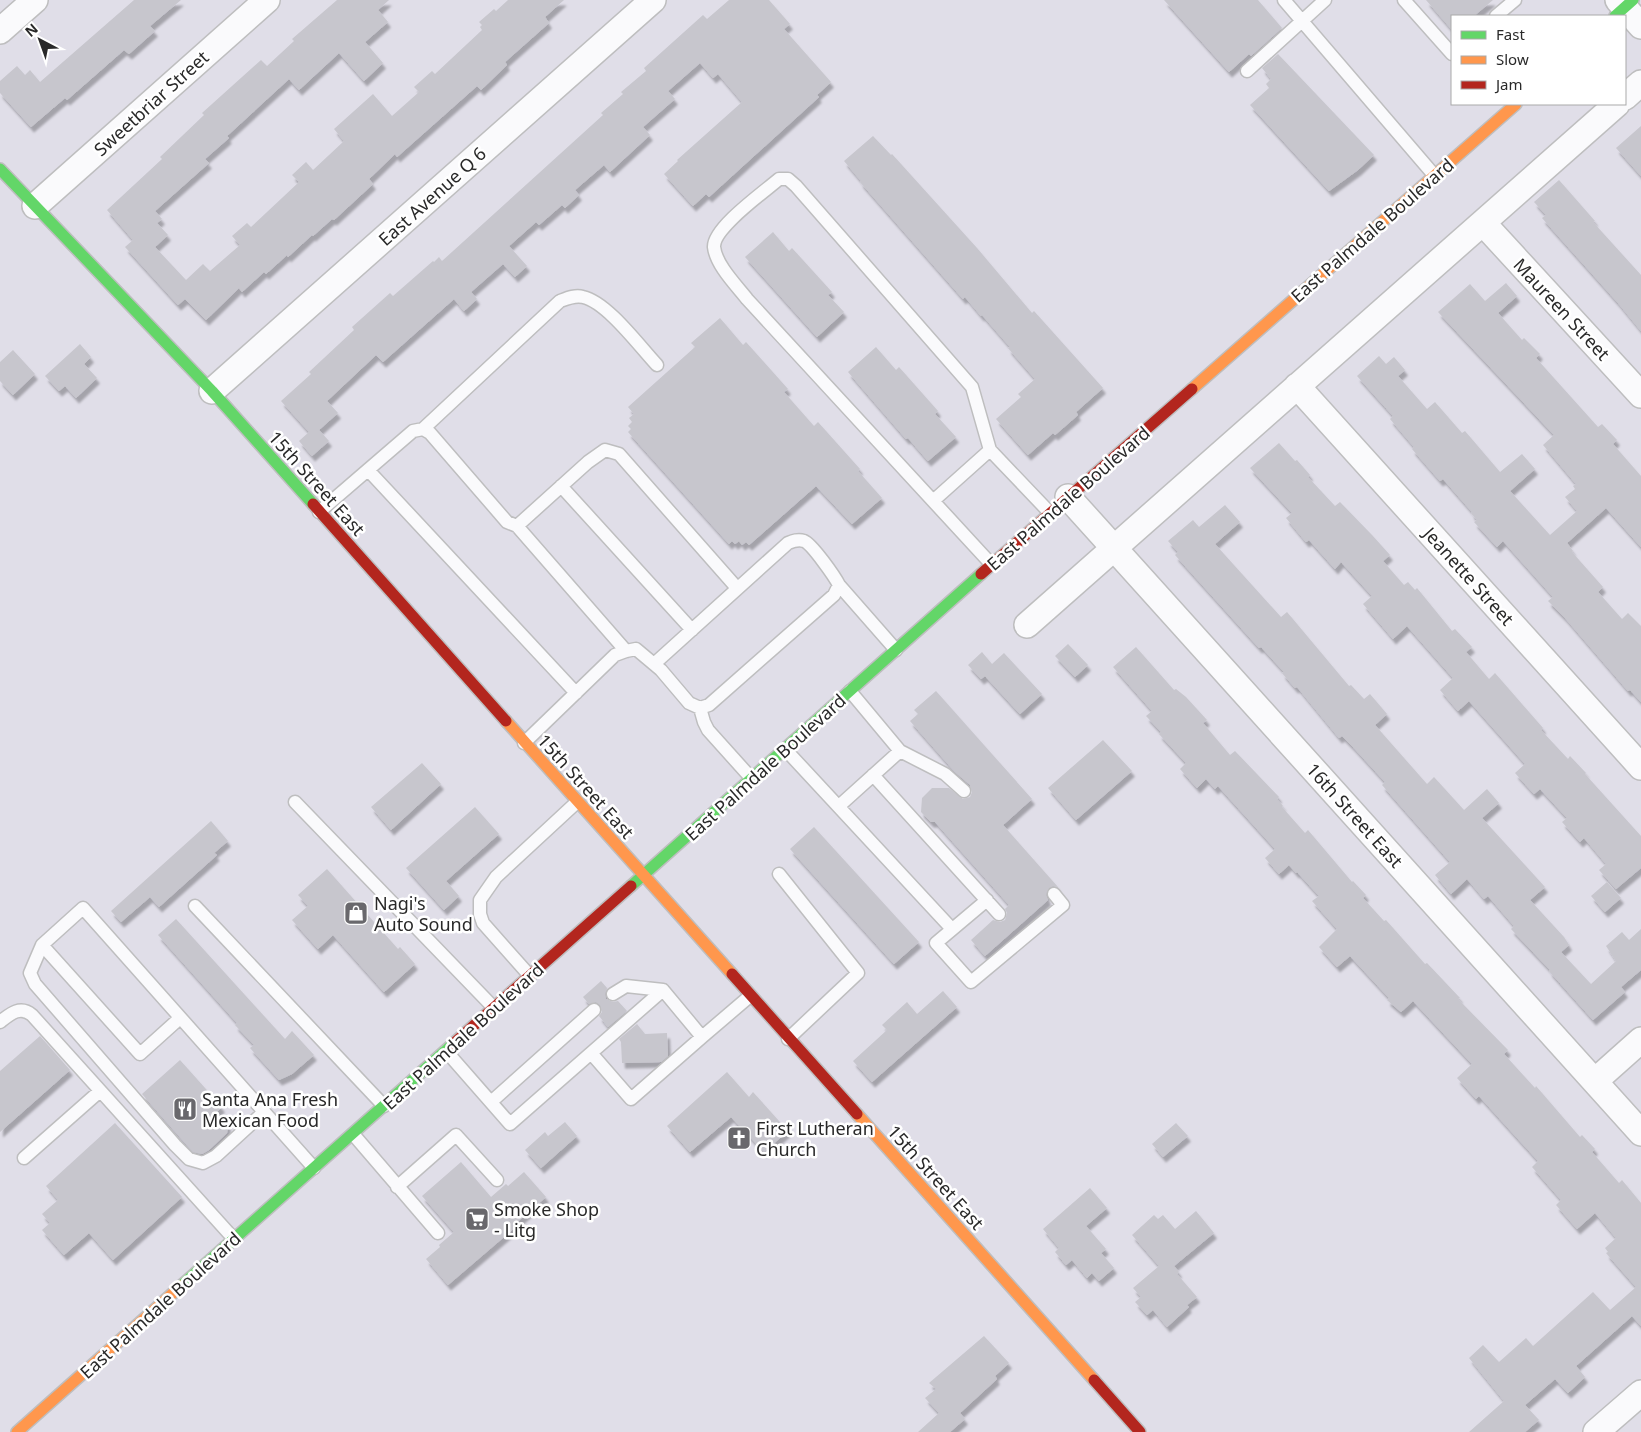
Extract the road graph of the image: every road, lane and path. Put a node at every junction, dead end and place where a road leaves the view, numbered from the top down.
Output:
1 (36, 0) edge
2 (267, 0) edge
3 (653, 0) edge
4 (1284, 0) edge
5 (1325, 0) edge
6 (1404, 0) edge
7 (1515, 0) edge
8 (1497, 15) edge
9 (1303, 20) junction
10 (0, 31) edge
11 (1449, 51) edge
12 (1247, 72) dead end
13 (1641, 83) edge
14 (1626, 96) edge
15 (1515, 105) edge
16 (1616, 105) edge
17 (0, 169) edge
18 (1434, 175) junction
19 (35, 206) junction
20 (1483, 223) junction
21 (657, 365) dead end
22 (1297, 386) junction
23 (212, 391) junction
24 (1641, 395) edge
25 (423, 428) junction
26 (990, 450) junction
27 (368, 470) junction
28 (561, 486) junction
29 (933, 501) junction
30 (1059, 506) junction
31 (319, 512) junction
32 (517, 526) junction
33 (1114, 548) junction
34 (992, 565) junction
35 (839, 585) junction
36 (737, 588) junction
37 (1027, 624) dead end
38 (692, 630) junction
39 (896, 650) junction
40 (626, 651) junction
41 (654, 664) junction
42 (850, 691) junction
43 (576, 693) junction
44 (700, 708) junction
45 (524, 743) junction
46 (785, 749) junction
47 (900, 751) junction
48 (1641, 767) edge
49 (873, 774) junction
50 (752, 779) junction
51 (964, 791) dead end
52 (295, 802) dead end
53 (577, 802) junction
54 (838, 806) junction
55 (779, 874) dead end
56 (642, 876) junction
57 (1054, 894) dead end
58 (987, 900) junction
59 (196, 906) dead end
60 (999, 914) dead end
61 (952, 929) junction
62 (42, 945) junction
63 (530, 976) junction
64 (663, 990) junction
65 (613, 994) dead end
66 (750, 996) junction
67 (494, 1008) junction
68 (594, 1010) dead end
69 (180, 1018) junction
70 (0, 1022) edge
71 (702, 1037) junction
72 (788, 1039) junction
73 (1641, 1040) edge
74 (446, 1051) junction
75 (591, 1053) junction
76 (1595, 1081) junction
77 (100, 1091) junction
78 (491, 1102) junction
79 (384, 1106) junction
80 (264, 1112) junction
81 (1641, 1133) edge
82 (353, 1134) junction
83 (24, 1158) dead end
84 (314, 1168) junction
85 (496, 1180) dead end
86 (398, 1187) junction
87 (438, 1233) dead end
88 (234, 1240) junction
89 (1641, 1393) edge
90 (17, 1432) edge
91 (1140, 1432) edge
92 (1596, 1432) edge

1 - 10 street
2 - 19 street, Sweetbriar Street
3 - 23 street, East Avenue Q 6
4 - 9 lane
5 - 9 lane
6 - 11 lane
7 - 8 lane
9 - 12 lane
9 - 18 lane
13 - 14 street
15 - 18 main road, East Palmdale Boulevard
16 - 20 street
17 - 19 main road, 15th Street East
18 - 30 main road, East Palmdale Boulevard
19 - 23 main road, 15th Street East
20 - 22 street
20 - 24 street, Maureen Street
21 - 25 lane
22 - 33 street
22 - 48 street, Jeanette Street
23 - 31 main road, 15th Street East
25 - 27 lane
25 - 32 lane
26 - 29 lane
26 - 29 lane
26 - 30 lane
27 - 31 lane
27 - 43 lane
28 - 32 lane
28 - 36 lane
28 - 38 lane
29 - 34 lane
30 - 33 street, 16th Street East
30 - 34 main road, East Palmdale Boulevard
31 - 45 main road, 15th Street East
32 - 40 lane
33 - 37 street
33 - 76 street, 16th Street East
34 - 39 main road, East Palmdale Boulevard
35 - 36 lane
35 - 39 lane
35 - 44 lane
36 - 38 lane
38 - 41 lane
39 - 42 main road, East Palmdale Boulevard
40 - 41 lane
40 - 43 lane
41 - 44 lane
42 - 46 main road, East Palmdale Boulevard
42 - 47 lane
43 - 45 lane
44 - 50 lane
45 - 53 main road, 15th Street East
46 - 50 main road, East Palmdale Boulevard
46 - 54 lane
47 - 49 lane
47 - 51 lane
49 - 54 lane
49 - 58 lane
50 - 56 main road, East Palmdale Boulevard
52 - 67 lane
53 - 56 main road, 15th Street East
53 - 63 lane
54 - 61 lane
55 - 72 lane
56 - 63 main road, East Palmdale Boulevard
56 - 66 main road, 15th Street East
57 - 61 lane
58 - 60 lane
58 - 61 lane
59 - 79 lane
62 - 69 lane
62 - 69 lane
62 - 80 lane
63 - 67 main road, East Palmdale Boulevard
64 - 65 lane
64 - 71 lane
64 - 75 lane
66 - 71 lane
66 - 72 main road, 15th Street East
67 - 74 main road, East Palmdale Boulevard
68 - 78 lane
69 - 80 lane
70 - 77 lane
71 - 75 lane
72 - 91 main road, 15th Street East
73 - 76 street
74 - 78 lane
74 - 79 main road, East Palmdale Boulevard
75 - 78 lane
76 - 81 street, 16th Street East
77 - 83 lane
77 - 88 lane
79 - 82 main road, East Palmdale Boulevard
80 - 84 lane
82 - 84 main road, East Palmdale Boulevard
82 - 86 lane
84 - 88 main road, East Palmdale Boulevard
85 - 86 lane
86 - 87 lane
88 - 90 main road, East Palmdale Boulevard
89 - 92 street

